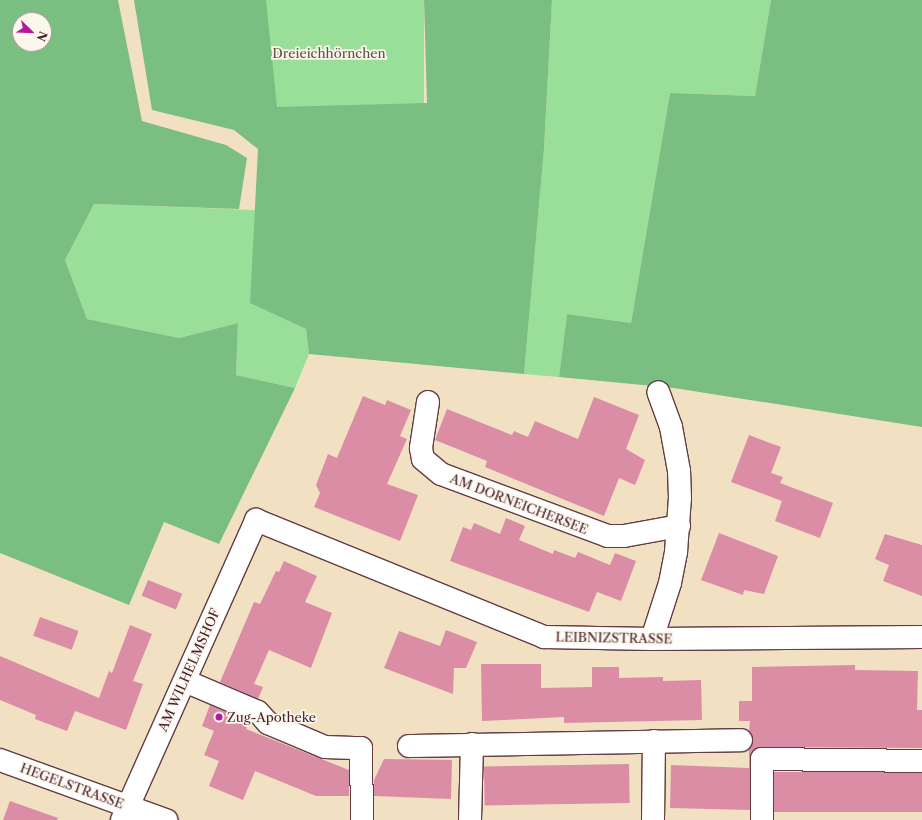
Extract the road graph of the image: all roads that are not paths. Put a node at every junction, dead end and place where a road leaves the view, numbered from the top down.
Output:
1 (658, 392) dead end
2 (428, 402) dead end
3 (256, 520) joint
4 (679, 526) junction
5 (922, 638) edge
6 (652, 640) junction
7 (185, 681) junction
8 (741, 740) dead end
9 (654, 742) junction
10 (472, 744) junction
11 (409, 746) dead end
12 (0, 760) edge
13 (922, 761) edge
14 (124, 813) edge
15 (166, 820) edge
16 (362, 820) edge
17 (470, 820) edge
18 (653, 820) edge
19 (762, 820) edge

1 - 4 street
2 - 4 street, AM DORNEICHERSEE
3 - 6 street, LEIBNIZSTRASSE
3 - 7 street, AM WILHELMSHOF
4 - 6 street
5 - 6 street, LEIBNIZSTRASSE
7 - 14 street, AM WILHELMSHOF
7 - 16 street
8 - 9 street
9 - 10 street
9 - 18 street
10 - 11 street
10 - 17 street
12 - 14 street, HEGELSTRASSE
13 - 19 street
14 - 15 street, HEGELSTRASSE

